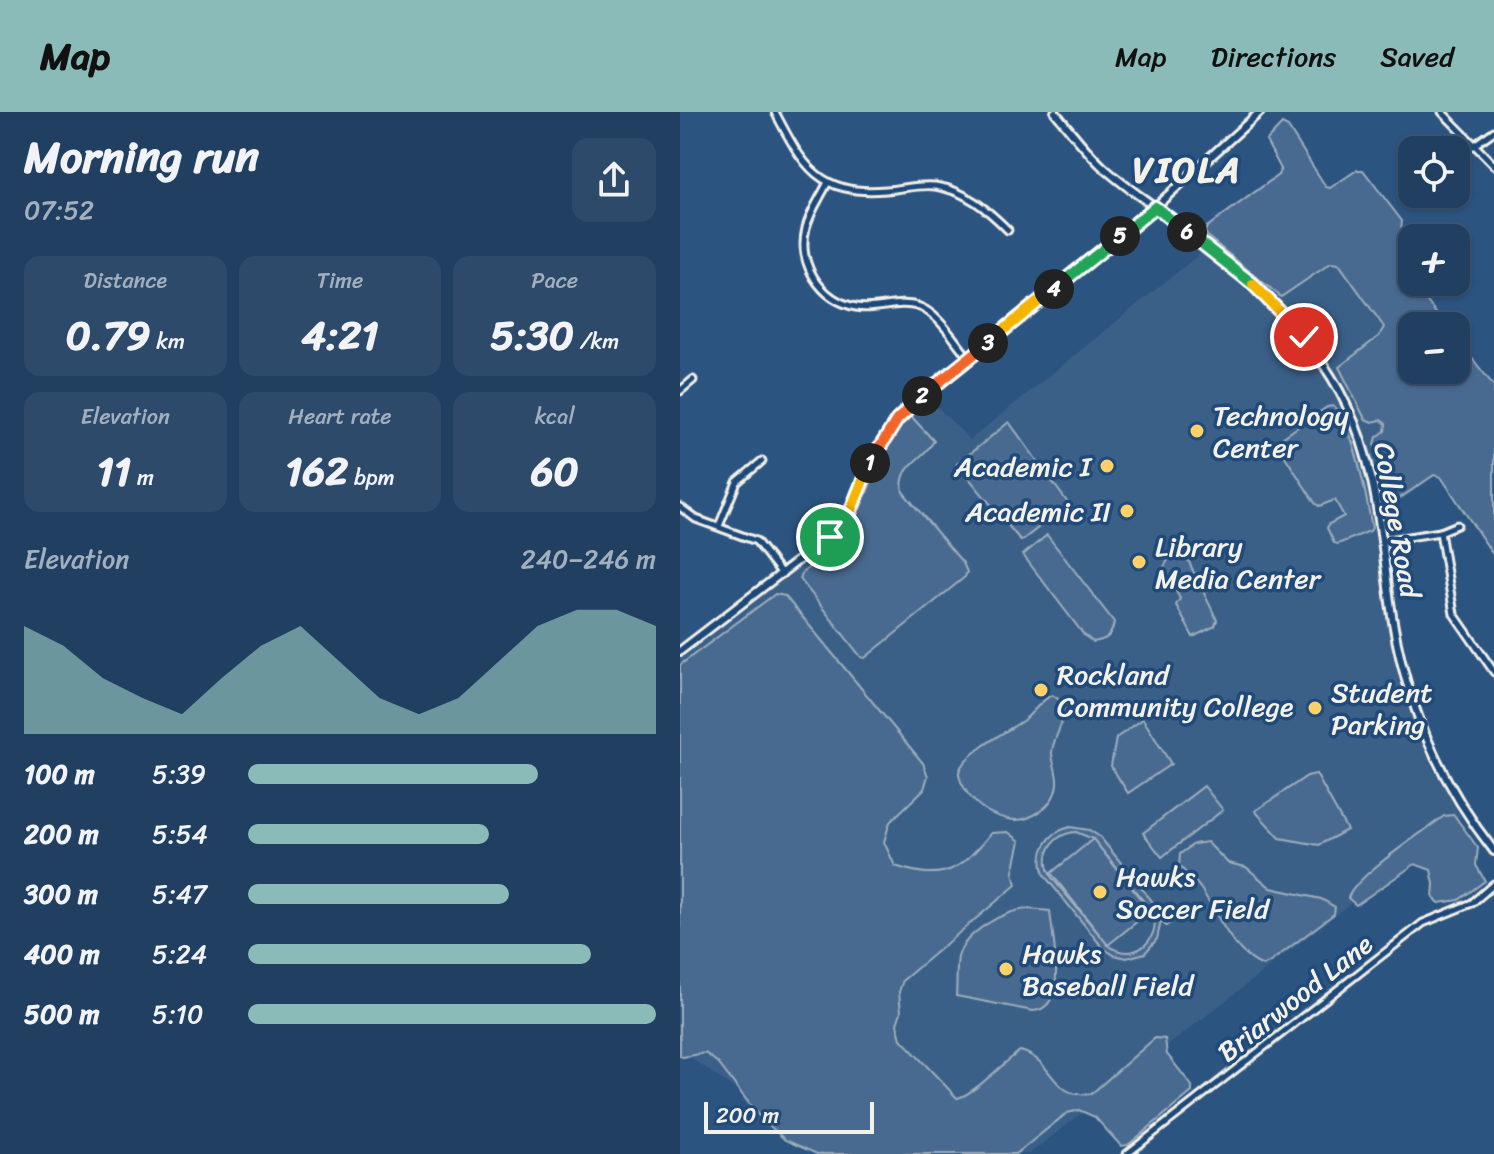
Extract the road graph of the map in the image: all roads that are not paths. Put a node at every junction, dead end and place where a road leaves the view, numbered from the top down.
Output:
1 (776, 112) edge
2 (1055, 112) edge
3 (1260, 112) edge
4 (1442, 112) edge
5 (1494, 131) edge
6 (1473, 146) junction
7 (1494, 165) edge
8 (827, 184) junction
9 (1155, 207) junction
10 (1008, 230) dead end
11 (969, 358) junction
12 (693, 380) dead end
13 (680, 391) edge
14 (762, 461) dead end
15 (680, 507) edge
16 (1457, 525) dead end
17 (719, 526) junction
18 (1440, 532) junction
19 (1383, 541) junction
20 (782, 574) junction
21 (680, 651) edge
22 (1494, 672) edge
23 (1494, 851) edge
24 (1494, 884) edge
25 (1127, 1154) edge

1 - 8 street
2 - 9 street, College Road
3 - 9 street
4 - 6 street
5 - 6 street
6 - 7 street
8 - 10 street
8 - 11 street
9 - 11 street
9 - 19 street, College Road
11 - 20 street
12 - 13 street
14 - 17 street
15 - 17 street
16 - 18 street
17 - 20 street
18 - 19 street
18 - 22 street
19 - 23 street, College Road
20 - 21 street
24 - 25 street, Briarwood Lane

